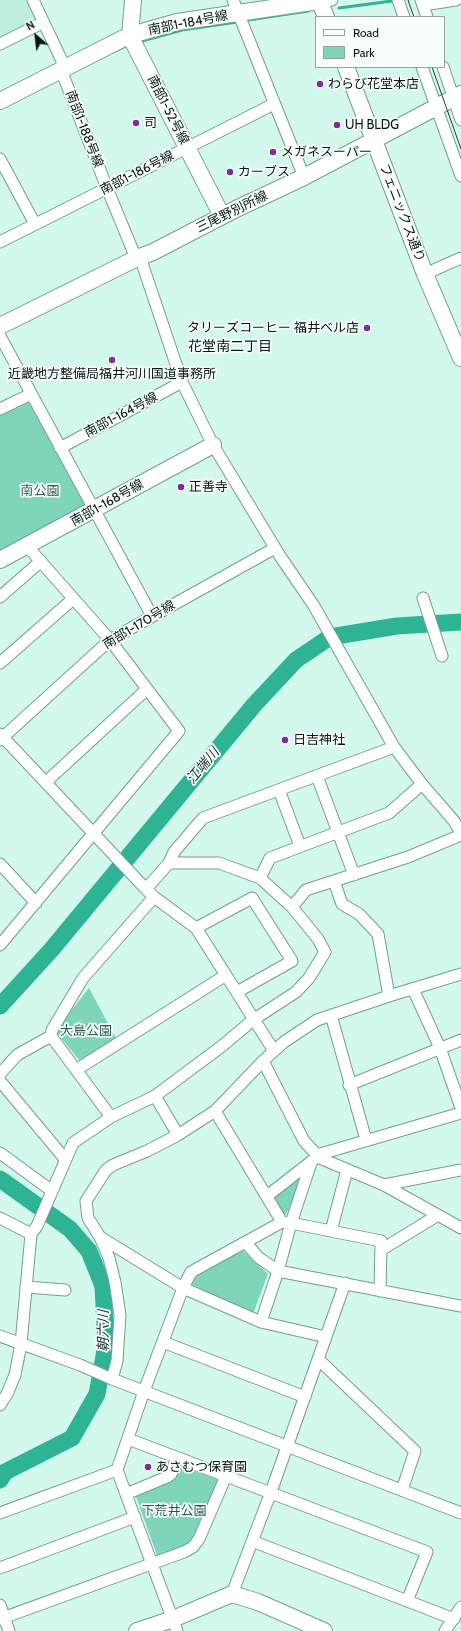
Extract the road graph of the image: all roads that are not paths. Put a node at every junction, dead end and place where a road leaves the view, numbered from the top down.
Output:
1 (133, 0) edge
2 (323, 0) edge
3 (398, 0) edge
4 (456, 0) edge
5 (36, 1) edge
6 (422, 2) edge
7 (236, 6) edge
8 (326, 16) edge
9 (404, 16) edge
10 (427, 16) edge
11 (42, 23) junction
12 (130, 36) junction
13 (0, 44) edge
14 (346, 68) edge
15 (422, 68) edge
16 (443, 68) edge
17 (63, 69) junction
18 (457, 96) edge
19 (0, 101) edge
20 (274, 104) junction
21 (436, 107) junction
22 (461, 120) edge
23 (375, 139) junction
24 (187, 148) junction
25 (0, 159) edge
26 (461, 176) edge
27 (304, 178) junction
28 (107, 188) junction
29 (222, 216) junction
30 (35, 224) junction
31 (0, 242) edge
32 (137, 258) junction
33 (461, 258) edge
34 (425, 274) junction
35 (0, 326) edge
36 (0, 336) edge
37 (461, 358) edge
38 (182, 382) junction
39 (31, 394) junction
40 (0, 410) edge
41 (213, 445) junction
42 (60, 448) junction
43 (94, 510) junction
44 (27, 546) junction
45 (275, 548) junction
46 (0, 560) edge
47 (41, 562) junction
48 (0, 597) edge
49 (422, 598) dead end
50 (73, 599) junction
51 (152, 616) junction
52 (110, 640) junction
53 (442, 656) dead end
54 (0, 664) edge
55 (147, 689) junction
56 (1, 737) edge
57 (394, 747) junction
58 (317, 776) junction
59 (46, 782) junction
60 (422, 784) junction
61 (279, 790) junction
62 (337, 832) junction
63 (461, 834) edge
64 (96, 838) junction
65 (300, 846) junction
66 (169, 862) junction
67 (0, 864) edge
68 (354, 875) junction
69 (260, 878) junction
70 (334, 881) junction
71 (150, 893) junction
72 (36, 903) junction
73 (292, 907) junction
74 (196, 928) junction
75 (0, 945) edge
76 (461, 974) edge
77 (226, 975) junction
78 (413, 989) junction
79 (237, 992) junction
80 (389, 996) junction
81 (331, 1015) junction
82 (254, 1020) junction
83 (51, 1036) junction
84 (461, 1040) edge
85 (440, 1048) junction
86 (274, 1051) junction
87 (263, 1061) junction
88 (76, 1070) junction
89 (0, 1074) edge
90 (0, 1081) edge
91 (349, 1085) junction
92 (155, 1096) junction
93 (461, 1108) edge
94 (215, 1111) junction
95 (461, 1113) edge
96 (111, 1117) junction
97 (178, 1135) junction
98 (366, 1140) junction
99 (0, 1153) edge
100 (314, 1158) junction
101 (65, 1159) junction
102 (347, 1170) junction
103 (461, 1170) edge
104 (384, 1185) junction
105 (50, 1194) junction
106 (267, 1196) junction
107 (438, 1215) junction
108 (0, 1218) edge
109 (287, 1223) junction
110 (461, 1228) edge
111 (34, 1230) junction
112 (331, 1231) junction
113 (100, 1237) junction
114 (246, 1243) junction
115 (381, 1250) junction
116 (278, 1270) junction
117 (345, 1283) junction
118 (26, 1286) junction
119 (183, 1288) junction
120 (65, 1290) dead end
121 (380, 1291) junction
122 (461, 1306) edge
123 (261, 1322) junction
124 (0, 1336) edge
125 (326, 1337) junction
126 (162, 1342) junction
127 (21, 1344) junction
128 (318, 1359) junction
129 (110, 1378) junction
130 (144, 1391) junction
131 (305, 1397) junction
132 (0, 1404) edge
133 (128, 1439) junction
134 (287, 1446) junction
135 (177, 1458) junction
136 (117, 1470) junction
137 (226, 1476) junction
138 (402, 1490) junction
139 (271, 1492) junction
140 (126, 1494) junction
141 (0, 1513) edge
142 (461, 1513) edge
143 (135, 1517) junction
144 (252, 1541) junction
145 (152, 1564) junction
146 (0, 1568) edge
147 (232, 1594) junction
148 (407, 1601) junction
149 (0, 1605) edge
150 (461, 1607) edge
151 (2, 1618) edge
152 (454, 1620) junction
153 (175, 1625) edge
154 (10, 1631) edge
155 (137, 1631) edge
156 (324, 1631) edge
157 (445, 1631) edge

1 - 12 street
2 - 7 street, 南部1-184号線
2 - 8 street
3 - 9 street
4 - 6 street
5 - 11 street, 南部1-188号線
6 - 10 street
7 - 12 street, 南部1-184号線
7 - 20 street
11 - 13 street
11 - 17 street, 南部1-188号線
12 - 17 street, 南部1-184号線
12 - 24 street, 南部1-52号線
14 - 23 street, フェニックス通り
15 - 21 street
16 - 18 street
17 - 19 street, 南部1-184号線
17 - 28 street, 南部1-188号線
18 - 21 street, 三尾野別所線
18 - 22 street
20 - 24 street, 南部1-186号線
20 - 27 street
21 - 23 street, 三尾野別所線
21 - 26 street
23 - 27 street, 三尾野別所線
23 - 34 street, フェニックス通り
24 - 28 street, 南部1-186号線
24 - 29 street, 南部1-52号線
25 - 30 street
27 - 29 street, 三尾野別所線
28 - 30 street, 南部1-186号線
28 - 32 street, 南部1-188号線
29 - 32 street, 三尾野別所線
30 - 31 street, 南部1-186号線
32 - 35 street, 三尾野別所線
32 - 38 street, 南部1-188号線
33 - 34 street
34 - 37 street, フェニックス通り
36 - 39 street
38 - 41 street, 南部1-188号線
38 - 42 street, 南部1-164号線
39 - 40 street
39 - 42 street
41 - 43 street, 南部1-168号線
41 - 45 street, 南部1-188号線
42 - 43 street
43 - 44 street, 南部1-168号線
43 - 51 street
44 - 46 street, 南部1-168号線
44 - 47 street
45 - 51 street, 南部1-170号線
45 - 57 street, 南部1-188号線
47 - 48 street
47 - 50 street
49 - 53 street
50 - 52 street
50 - 54 street
51 - 52 street, 南部1-170号線
52 - 55 street
52 - 56 street, 南部1-170号線
55 - 59 street
55 - 64 street
56 - 59 street
57 - 58 street
57 - 60 street, 南部1-188号線
58 - 61 street
58 - 62 street
59 - 64 street
60 - 62 street
60 - 63 street, 南部1-188号線
61 - 65 street
61 - 66 street
62 - 65 street
62 - 68 street
63 - 68 street
64 - 71 street
64 - 72 street
65 - 69 street
66 - 69 street
66 - 71 street
67 - 72 street
68 - 70 street
69 - 73 street
70 - 73 street
70 - 80 street
71 - 74 street
71 - 83 street
72 - 75 street
73 - 82 street
74 - 77 street
74 - 79 street
76 - 78 street
77 - 79 street
77 - 88 street
78 - 80 street
78 - 85 street
79 - 82 street
80 - 81 street
81 - 86 street
81 - 91 street
82 - 86 street
82 - 92 street
83 - 88 street
83 - 89 street
84 - 85 street
85 - 91 street
85 - 93 street
86 - 87 street
87 - 94 street
87 - 100 street
88 - 96 street
90 - 101 street
91 - 98 street
92 - 96 street
92 - 97 street
94 - 97 street
94 - 106 street
95 - 98 street
96 - 101 street
97 - 113 street
98 - 100 street
99 - 105 street
100 - 102 street
100 - 106 street
100 - 109 street
101 - 105 street
102 - 104 street
102 - 112 street
103 - 104 street
104 - 107 street
105 - 111 street
106 - 109 street
107 - 110 street
107 - 115 street
108 - 111 street
109 - 112 street
109 - 114 street
109 - 116 street
111 - 118 street
112 - 115 street
113 - 119 street
113 - 129 street
114 - 116 street
114 - 119 street
115 - 121 street
116 - 117 street
116 - 123 street
117 - 121 street
117 - 125 street
118 - 120 street
118 - 127 street
119 - 123 street
119 - 126 street
121 - 122 street
123 - 125 street
124 - 127 street
125 - 128 street
126 - 130 street
126 - 131 street
127 - 129 street
127 - 132 street
128 - 131 street
128 - 138 street
129 - 130 street
130 - 133 street
130 - 134 street
131 - 134 street
133 - 135 street
133 - 136 street
134 - 138 street
134 - 139 street
135 - 137 street
135 - 140 street
136 - 140 street
136 - 141 street
137 - 139 street
137 - 145 street
138 - 142 street
139 - 144 street
139 - 148 street
140 - 143 street
143 - 145 street
143 - 146 street
144 - 147 street
144 - 148 street
145 - 151 street
145 - 153 street
147 - 153 street
147 - 156 street
148 - 152 street
149 - 151 street
150 - 152 street
151 - 154 street
152 - 157 street
153 - 155 street

